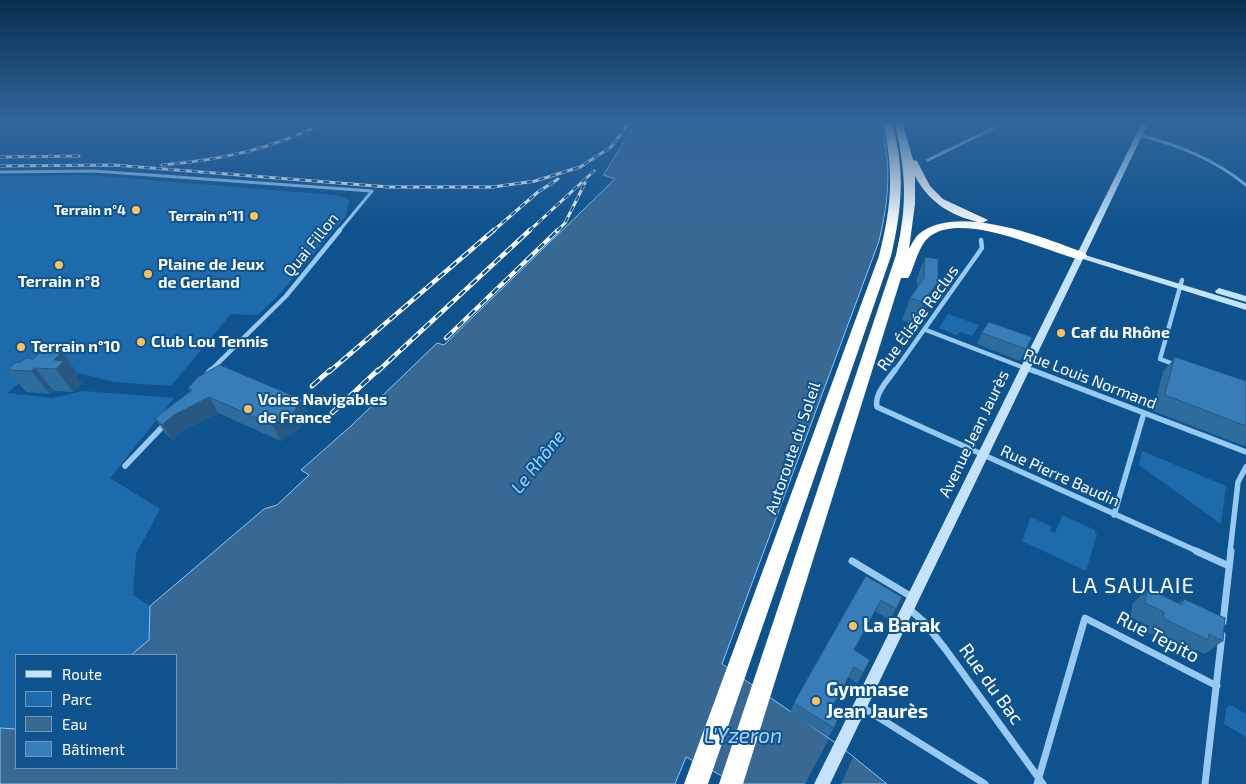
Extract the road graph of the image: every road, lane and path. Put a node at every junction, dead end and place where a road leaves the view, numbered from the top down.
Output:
1 (896, 158) edge
2 (907, 158) edge
3 (912, 158) edge
4 (933, 158) edge
5 (1129, 158) edge
6 (1200, 158) edge
7 (928, 160) dead end
8 (0, 172) edge
9 (1246, 185) edge
10 (980, 240) dead end
11 (1083, 253) junction
12 (1181, 283) junction
13 (1246, 299) edge
14 (1246, 307) edge
15 (883, 317) junction
16 (926, 330) junction
17 (1027, 367) junction
18 (1181, 367) edge
19 (200, 380) edge
20 (881, 410) joint
21 (1144, 413) junction
22 (168, 421) edge
23 (1246, 452) edge
24 (983, 456) junction
25 (125, 466) dead end
26 (1246, 467) edge
27 (1114, 515) junction
28 (852, 561) dead end
29 (1229, 566) junction
30 (910, 603) junction
31 (1216, 686) junction
32 (859, 705) junction
33 (698, 778) edge
34 (1038, 780) edge
35 (731, 784) edge
36 (822, 784) edge
37 (985, 784) edge
38 (1043, 784) edge
39 (1205, 784) edge

1 - 33 highway, Autoroute du Soleil
2 - 15 highway
3 - 11 highway
4 - 7 street
5 - 11 main road, Avenue Jean Jaurès
6 - 9 street
8 - 19 street, Quai Fillon
10 - 16 street, Rue Élisée Reclus
11 - 12 main road
11 - 15 highway
11 - 17 main road, Avenue Jean Jaurès
12 - 13 main road
12 - 14 main road
12 - 18 street
15 - 35 highway
16 - 17 street, Rue Louis Normand
16 - 20 street, Rue Élisée Reclus
17 - 21 street, Rue Louis Normand
17 - 24 main road, Avenue Jean Jaurès
20 - 24 street, Rue Pierre Baudin
21 - 23 street, Rue Louis Normand
21 - 27 street
22 - 25 street
24 - 27 street, Rue Pierre Baudin
24 - 30 main road, Avenue Jean Jaurès
26 - 29 street
27 - 29 street, Rue Pierre Baudin
28 - 30 street, Rue du Bac
29 - 31 street
30 - 32 main road, Avenue Jean Jaurès
30 - 34 street, Rue du Bac
31 - 34 street, Rue Tepito
31 - 39 street
32 - 36 main road, Avenue Jean Jaurès
32 - 37 street
34 - 38 street, Rue du Bac

